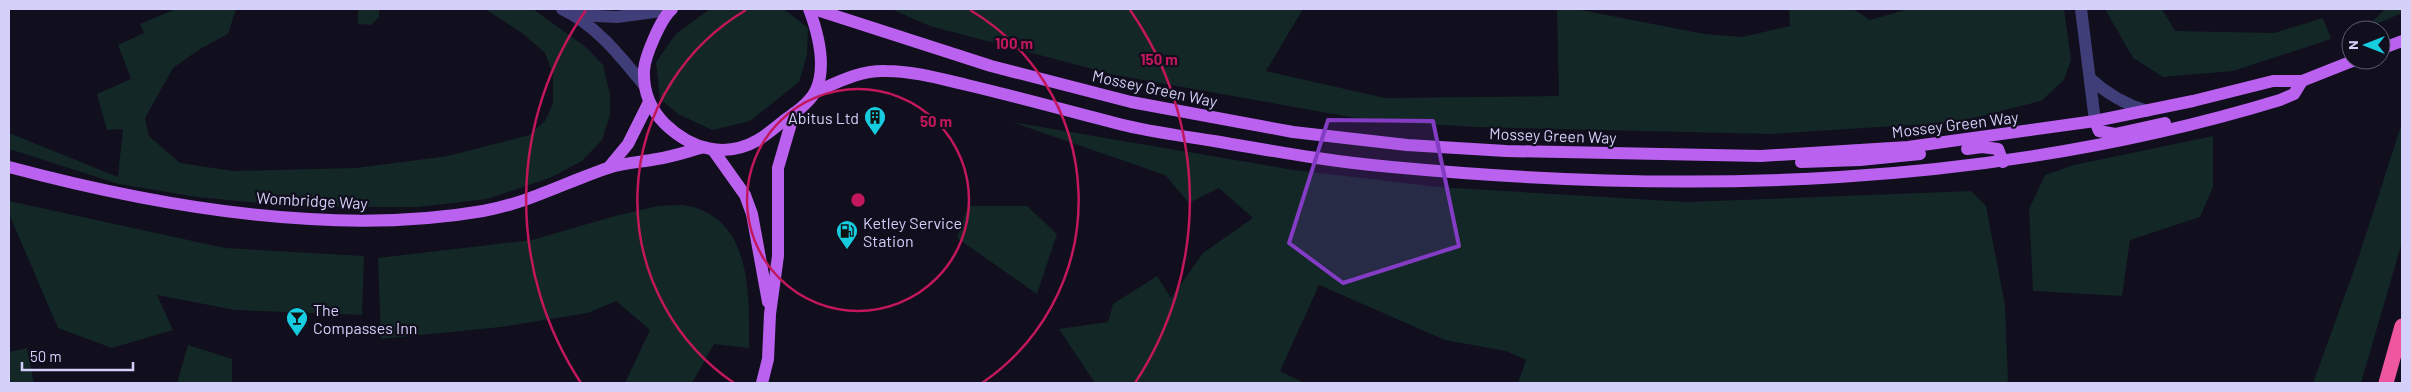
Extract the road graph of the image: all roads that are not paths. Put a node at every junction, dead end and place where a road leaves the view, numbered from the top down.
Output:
1 (562, 9) edge
2 (809, 9) edge
3 (814, 9) edge
4 (2081, 9) edge
5 (671, 10) edge
6 (575, 15) junction
7 (2341, 65) edge
8 (2091, 79) junction
9 (2302, 81) junction
10 (643, 84) junction
11 (815, 92) junction
12 (648, 102) junction
13 (2272, 102) junction
14 (2147, 111) junction
15 (794, 113) junction
16 (2095, 121) junction
17 (707, 149) junction
18 (1761, 156) junction
19 (2003, 162) junction
20 (9, 167) edge
21 (609, 167) junction
22 (770, 314) junction
23 (2402, 326) edge
24 (762, 383) edge
25 (2386, 383) edge

1 - 6 street
2 - 11 main road
3 - 18 main road, Mossey Green Way
4 - 8 street
5 - 6 street
5 - 10 main road
6 - 10 street
7 - 9 main road, Mossey Green Way
8 - 14 street
8 - 16 street
9 - 13 main road, Mossey Green Way
9 - 14 main road, Mossey Green Way
10 - 12 main road
11 - 15 main road, Wombridge Way
11 - 19 main road, Mossey Green Way
12 - 17 main road
12 - 21 main road, Wombridge Way
13 - 16 main road
13 - 19 main road, Mossey Green Way
14 - 16 main road, Mossey Green Way
15 - 17 main road, Wombridge Way
15 - 22 main road
16 - 18 main road, Mossey Green Way
17 - 21 main road, Wombridge Way
17 - 22 main road
18 - 19 main road
20 - 21 main road, Wombridge Way
22 - 24 main road
23 - 25 highway

